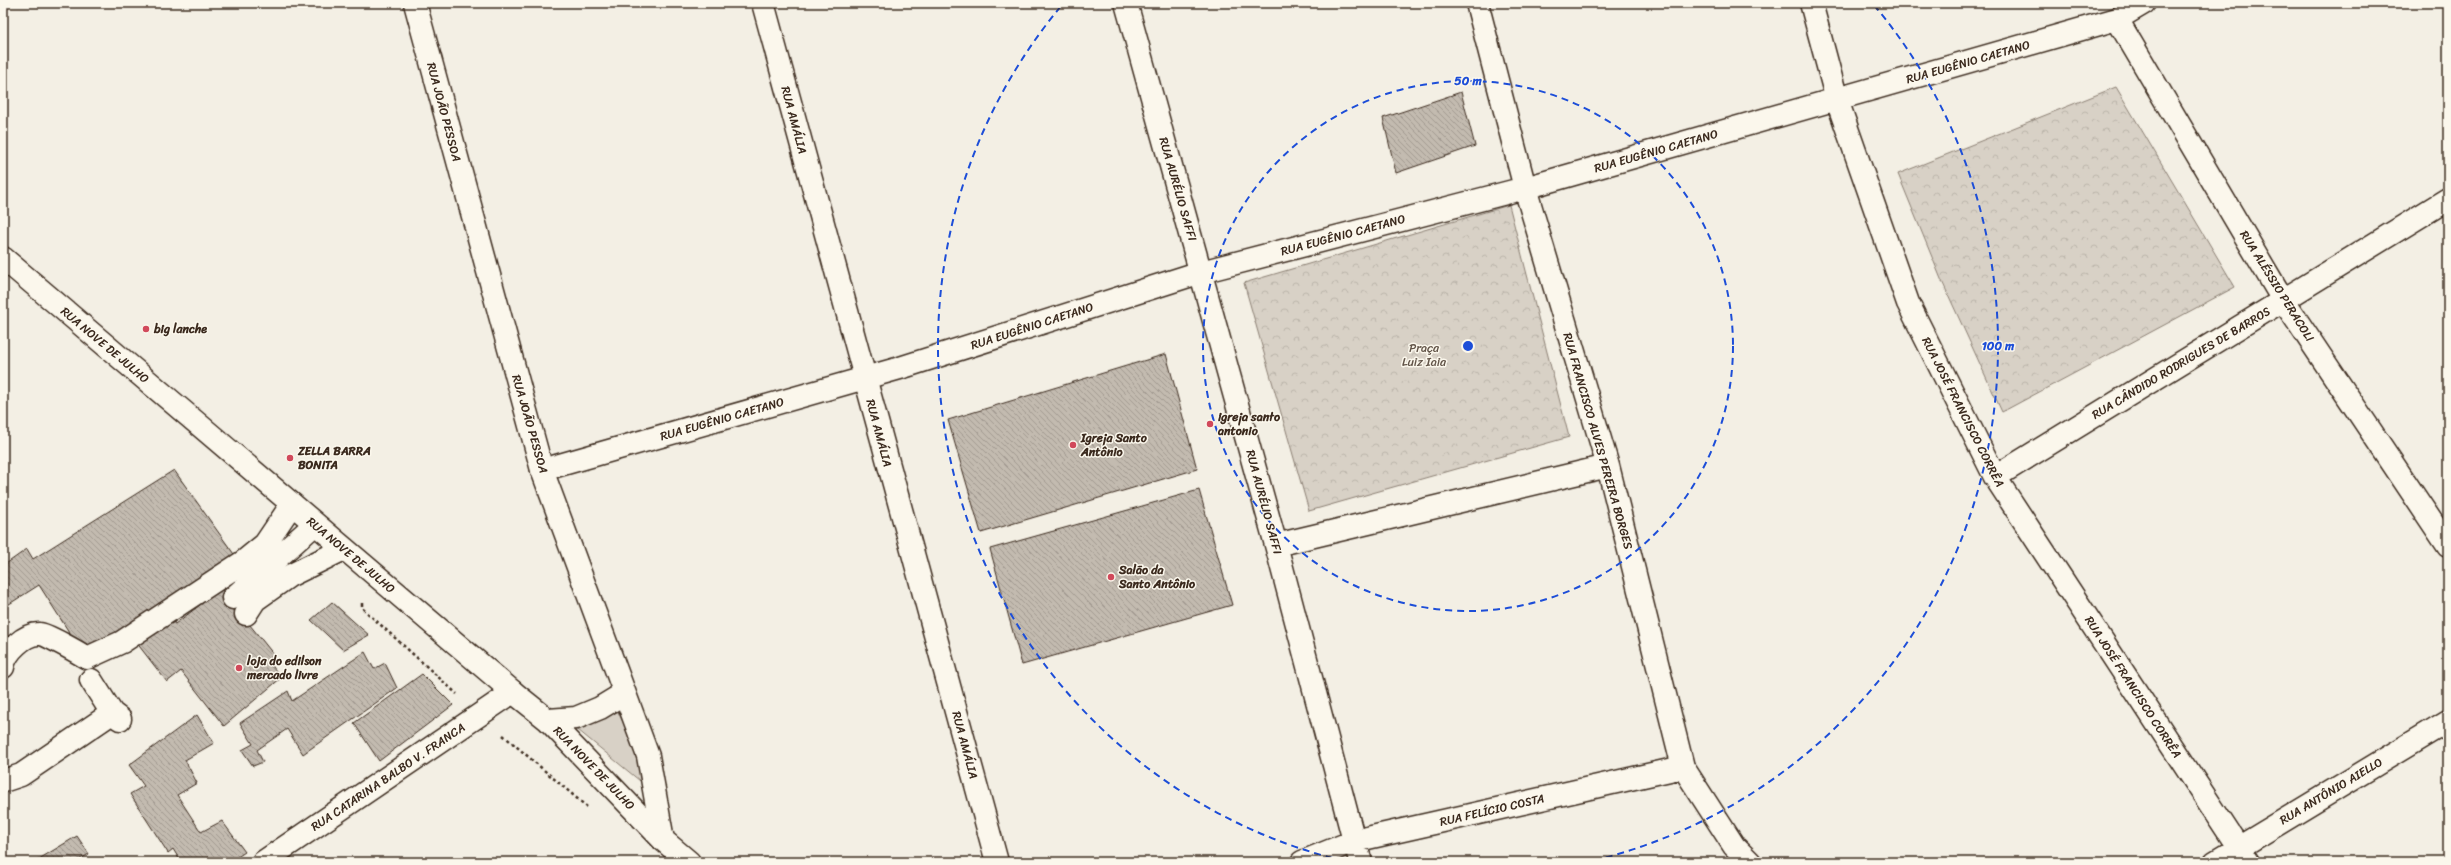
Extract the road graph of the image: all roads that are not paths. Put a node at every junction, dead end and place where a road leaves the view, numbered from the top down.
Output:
1 (415, 3) edge
2 (763, 3) edge
3 (1126, 3) edge
4 (1477, 3) edge
5 (1811, 3) edge
6 (2144, 3) edge
7 (2117, 20) junction
8 (1837, 100) junction
9 (1525, 188) junction
10 (2448, 199) edge
11 (3, 258) edge
12 (1201, 272) junction
13 (2283, 300) junction
14 (865, 378) junction
15 (1608, 466) junction
16 (542, 470) junction
17 (1995, 477) junction
18 (292, 504) junction
19 (315, 524) junction
20 (1276, 545) junction
21 (2448, 546) edge
22 (344, 549) junction
23 (3, 667) edge
24 (91, 680) dead end
25 (513, 692) junction
26 (623, 694) junction
27 (548, 720) junction
28 (2448, 721) edge
29 (1683, 767) junction
30 (3, 781) edge
31 (663, 840) junction
32 (1354, 841) junction
33 (2244, 855) edge
34 (263, 862) edge
35 (689, 862) edge
36 (997, 862) edge
37 (1302, 862) edge
38 (1361, 862) edge
39 (1750, 862) edge
40 (2215, 862) edge

1 - 16 street, RUA JOÃO PESSOA
2 - 14 street, RUA AMÁLIA
3 - 12 street, RUA AURÉLIO SAFFI
4 - 9 street, RUA FRANCISCO ALVES PEREIRA BORGES
5 - 8 street, RUA JOSÉ FRANCISCO CORRÊA
6 - 7 street, RUA EUGÊNIO CAETANO
7 - 8 street, RUA EUGÊNIO CAETANO
7 - 13 street, RUA ALÉSSIO PERACOLI
8 - 9 street, RUA EUGÊNIO CAETANO
8 - 17 street, RUA JOSÉ FRANCISCO CORRÊA
9 - 12 street, RUA EUGÊNIO CAETANO
9 - 15 street, RUA FRANCISCO ALVES PEREIRA BORGES
10 - 13 street, RUA CÂNDIDO RODRIGUES DE BARROS
11 - 18 street, RUA NOVE DE JULHO
12 - 14 street, RUA EUGÊNIO CAETANO
12 - 20 street, RUA AURÉLIO SAFFI
13 - 17 street, RUA CÂNDIDO RODRIGUES DE BARROS
13 - 21 street, RUA ALÉSSIO PERACOLI
14 - 16 street, RUA EUGÊNIO CAETANO
14 - 36 street, RUA AMÁLIA
15 - 20 street
15 - 29 street, RUA FRANCISCO ALVES PEREIRA BORGES
16 - 26 street, RUA JOÃO PESSOA
17 - 33 street, RUA JOSÉ FRANCISCO CORRÊA
18 - 19 street, RUA NOVE DE JULHO
18 - 23 street
19 - 22 street, RUA NOVE DE JULHO
19 - 22 street
20 - 32 street, RUA AURÉLIO SAFFI
22 - 25 street, RUA NOVE DE JULHO
24 - 30 street
25 - 27 street, RUA NOVE DE JULHO
25 - 34 street, RUA CATARINA BALBO V. FRANCA
26 - 27 street
26 - 31 street, RUA JOÃO PESSOA
27 - 31 street, RUA NOVE DE JULHO
28 - 33 street, RUA ANTÔNIO AIELLO
29 - 32 street, RUA FELÍCIO COSTA
29 - 39 street, RUA FRANCISCO ALVES PEREIRA BORGES
31 - 35 street, RUA NOVE DE JULHO
32 - 37 street, RUA FELÍCIO COSTA
32 - 38 street, RUA AURÉLIO SAFFI
33 - 40 street, RUA ANTÔNIO AIELLO

